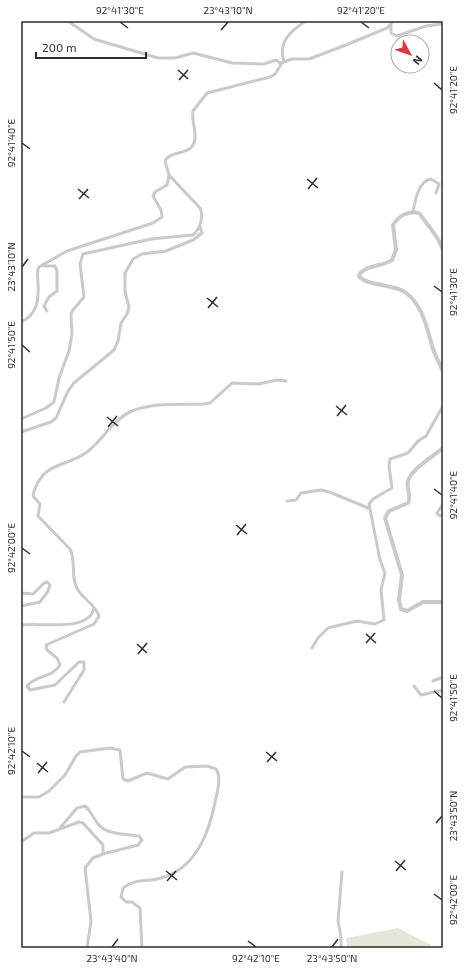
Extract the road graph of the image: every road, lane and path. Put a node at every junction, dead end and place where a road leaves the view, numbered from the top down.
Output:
1 (68, 21) edge
2 (306, 21) edge
3 (393, 21) edge
4 (443, 24) edge
5 (391, 25) junction
6 (282, 63) junction
7 (169, 175) junction
8 (436, 193) dead end
9 (413, 212) junction
10 (200, 227) junction
11 (443, 250) edge
12 (43, 266) junction
13 (47, 311) dead end
14 (21, 322) edge
15 (443, 372) edge
16 (286, 381) dead end
17 (443, 383) edge
18 (443, 389) edge
19 (443, 406) edge
20 (21, 419) edge
21 (21, 432) edge
22 (443, 448) edge
23 (288, 501) dead end
24 (443, 504) edge
25 (368, 508) junction
26 (443, 515) edge
27 (21, 593) edge
28 (443, 602) edge
29 (21, 606) edge
30 (94, 608) junction
31 (21, 625) edge
32 (312, 648) dead end
33 (443, 676) edge
34 (433, 681) dead end
35 (414, 686) dead end
36 (443, 690) edge
37 (64, 702) dead end
38 (21, 797) edge
39 (59, 829) junction
40 (21, 842) edge
41 (103, 854) junction
42 (342, 872) dead end
43 (87, 948) edge
44 (142, 948) edge
45 (341, 948) edge

1 - 6 street
2 - 6 street
3 - 5 street
4 - 5 street
5 - 6 street
6 - 7 street
7 - 10 street
7 - 12 street
8 - 9 street
9 - 11 street
9 - 15 street
10 - 20 street
10 - 21 street
12 - 13 street
12 - 14 street
16 - 30 street
17 - 18 street
19 - 25 street
22 - 28 street
23 - 25 street
24 - 26 street
25 - 32 street
27 - 29 street
30 - 31 street
30 - 37 street
33 - 34 street
35 - 36 street
38 - 44 street
39 - 40 street
39 - 41 street
39 - 41 street
41 - 43 street
42 - 45 street

